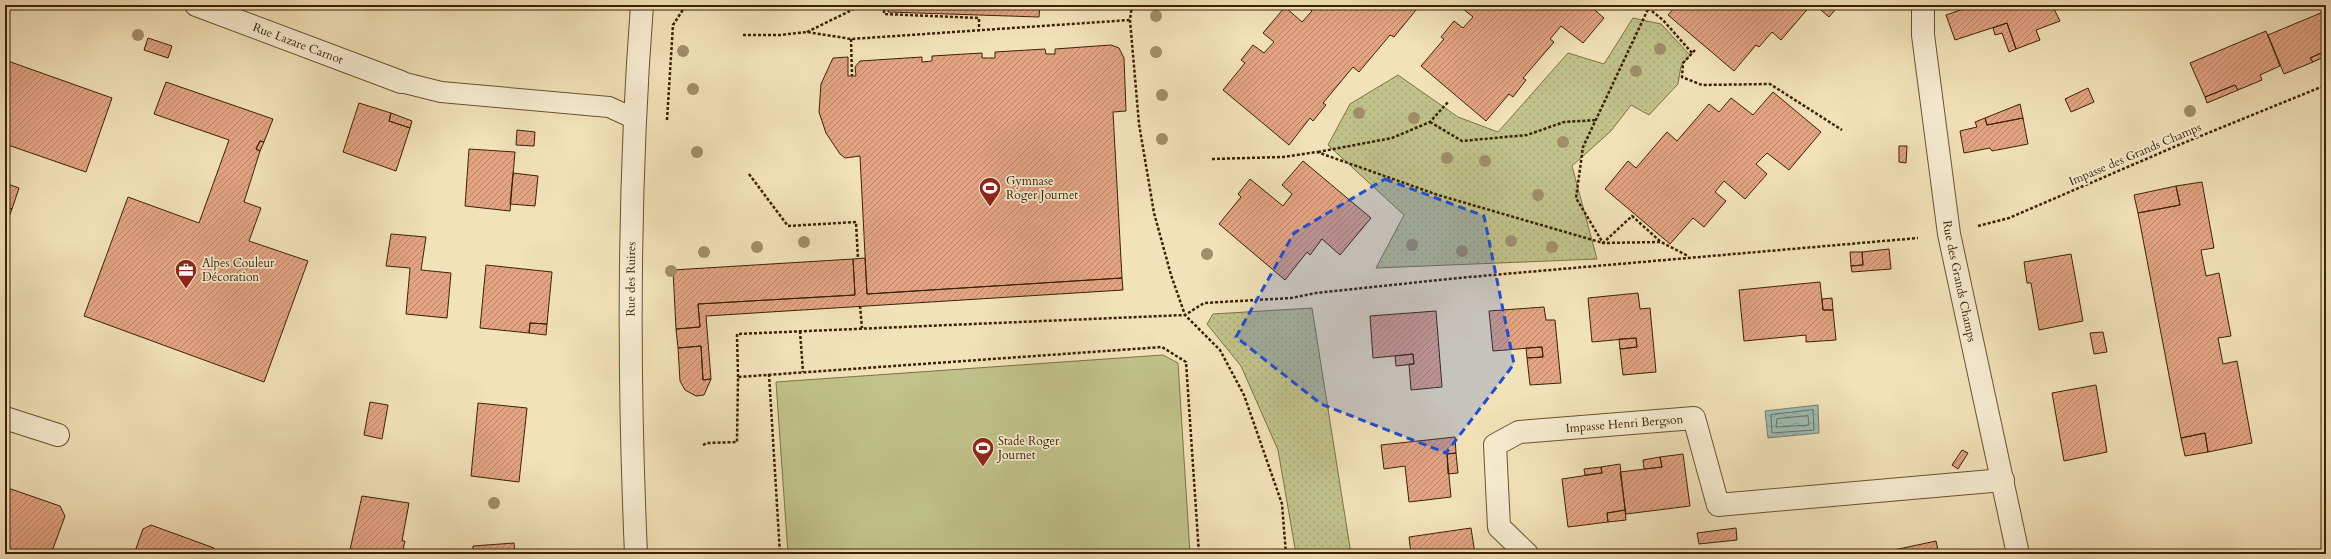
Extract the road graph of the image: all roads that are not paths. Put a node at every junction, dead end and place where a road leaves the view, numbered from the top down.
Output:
1 (196, 5) edge
2 (642, 5) edge
3 (1923, 5) edge
4 (400, 82) joint
5 (633, 118) junction
6 (5, 418) edge
7 (58, 435) dead end
8 (2004, 480) junction
9 (636, 554) edge
10 (1527, 554) edge
11 (2018, 554) edge

1 - 4 street, Rue Lazare Carnot
2 - 5 street, Rue des Ruires
3 - 8 street, Rue des Grands Champs
4 - 5 lane
5 - 9 street, Rue des Ruires
6 - 7 street
8 - 10 street, Impasse Henri Bergson
8 - 11 street, Rue des Grands Champs

